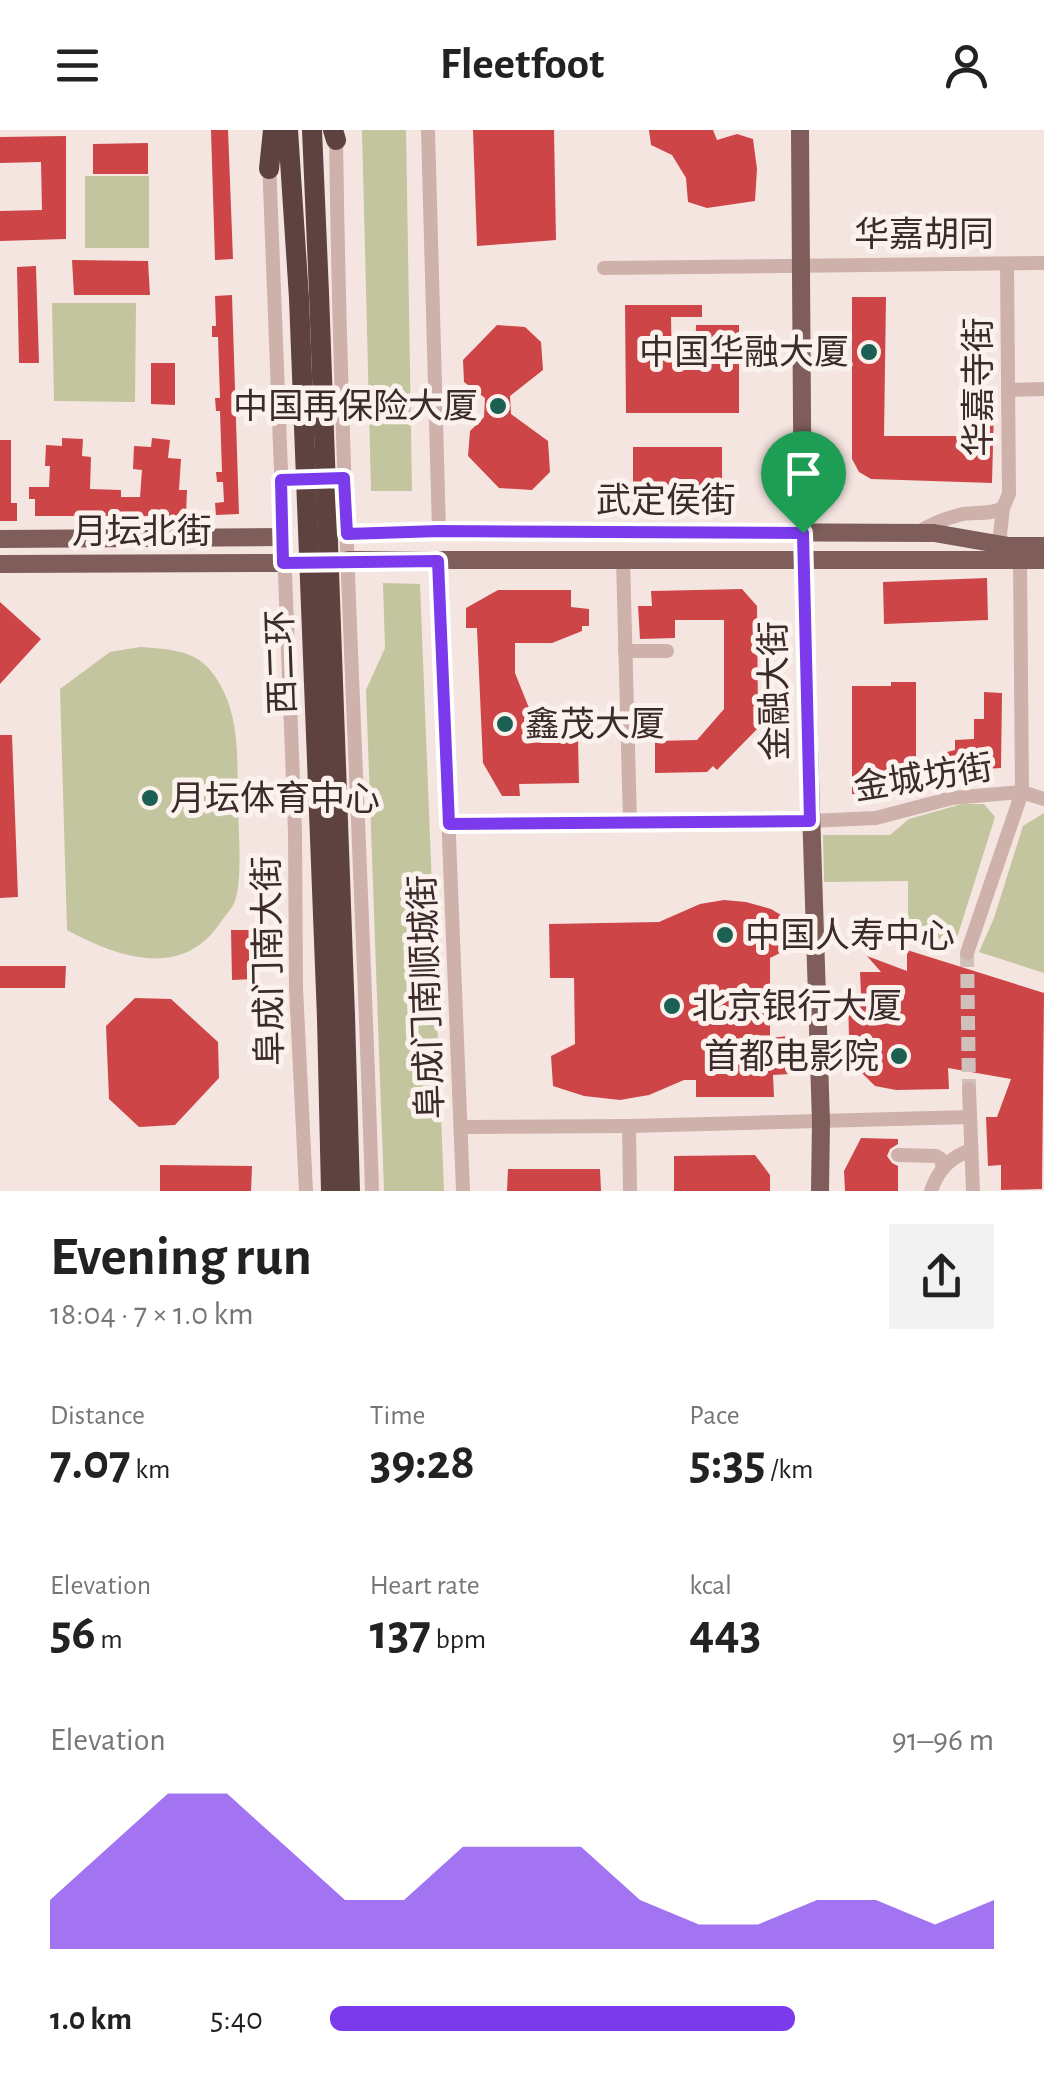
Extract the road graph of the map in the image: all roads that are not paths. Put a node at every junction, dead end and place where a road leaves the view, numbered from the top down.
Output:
1 (270, 130) edge
2 (288, 130) edge
3 (312, 130) edge
4 (428, 130) edge
5 (800, 130) edge
6 (335, 133) edge
7 (269, 170) joint
8 (1044, 263) edge
9 (803, 264) junction
10 (1007, 264) junction
11 (604, 268) dead end
12 (309, 296) junction
13 (1044, 389) edge
14 (1008, 390) junction
15 (344, 478) junction
16 (281, 480) junction
17 (1003, 508) junction
18 (439, 531) junction
19 (803, 533) junction
20 (347, 534) junction
21 (917, 534) junction
22 (282, 537) junction
23 (0, 539) edge
24 (999, 544) junction
25 (1044, 546) edge
26 (348, 560) junction
27 (623, 560) junction
28 (804, 560) junction
29 (1020, 560) junction
30 (1044, 560) edge
31 (438, 561) junction
32 (283, 563) junction
33 (0, 564) edge
34 (626, 651) junction
35 (667, 651) dead end
36 (1022, 792) junction
37 (1044, 799) edge
38 (810, 821) junction
39 (630, 822) junction
40 (449, 824) junction
41 (967, 952) tunnel mouth
42 (969, 1090) tunnel mouth
43 (970, 1117) junction
44 (825, 1122) junction
45 (462, 1126) junction
46 (630, 1126) junction
47 (972, 1150) junction
48 (898, 1155) dead end
49 (942, 1168) junction
50 (306, 1191) edge
51 (331, 1191) edge
52 (350, 1191) edge
53 (372, 1191) edge
54 (463, 1191) edge
55 (630, 1191) edge
56 (820, 1191) edge
57 (828, 1191) edge
58 (931, 1191) edge
59 (973, 1191) edge

1 - 7 highway
2 - 12 highway, 西二环
3 - 12 highway, 西二环
4 - 18 street
5 - 9 main road, 金融大街
6 - 15 street
7 - 16 street, 阜成门南大街
8 - 10 street, 华嘉胡同
9 - 10 street, 华嘉胡同
9 - 11 street, 华嘉胡同
9 - 19 main road, 金融大街
10 - 14 street, 华嘉寺街
12 - 51 highway, 西二环, bridge
12 - 52 highway, 西二环, bridge
13 - 14 street
14 - 17 street, 华嘉寺街
15 - 16 street
15 - 20 street
16 - 22 street, 阜成门南大街
17 - 21 street, 华嘉寺街
17 - 24 street, 华嘉寺街
18 - 19 main road, 武定侯街
18 - 20 main road, 武定侯街
19 - 21 main road, 武定侯街
19 - 28 main road, 金融大街
20 - 22 street
20 - 26 street
21 - 24 main road, 武定侯街
22 - 23 main road, 月坛北街
22 - 32 street, 阜成门南大街
24 - 25 main road, 武定侯街
26 - 31 main road, 武定侯街
26 - 32 street
26 - 53 street
27 - 28 main road, 武定侯街
27 - 31 main road, 武定侯街
27 - 34 street
28 - 29 main road, 武定侯街
28 - 38 main road, 金融大街
29 - 30 main road, 武定侯街
29 - 36 street
31 - 40 street, 阜成门南顺城街
32 - 33 main road, 月坛北街
32 - 50 street, 阜成门南大街
34 - 35 street
34 - 39 street
36 - 37 street, 金城坊街
36 - 38 street, 金城坊街
36 - 41 street
38 - 39 street, 金城坊街
38 - 44 main road, 金融大街
39 - 40 street, 金城坊街
40 - 45 street, 阜成门南顺城街
42 - 43 street
43 - 44 street
43 - 47 street
44 - 46 street
44 - 56 main road, 金融大街
44 - 57 main road
45 - 46 street
45 - 54 street, 阜成门南顺城街
46 - 55 street
47 - 49 street
47 - 59 street
48 - 49 street
49 - 58 street

